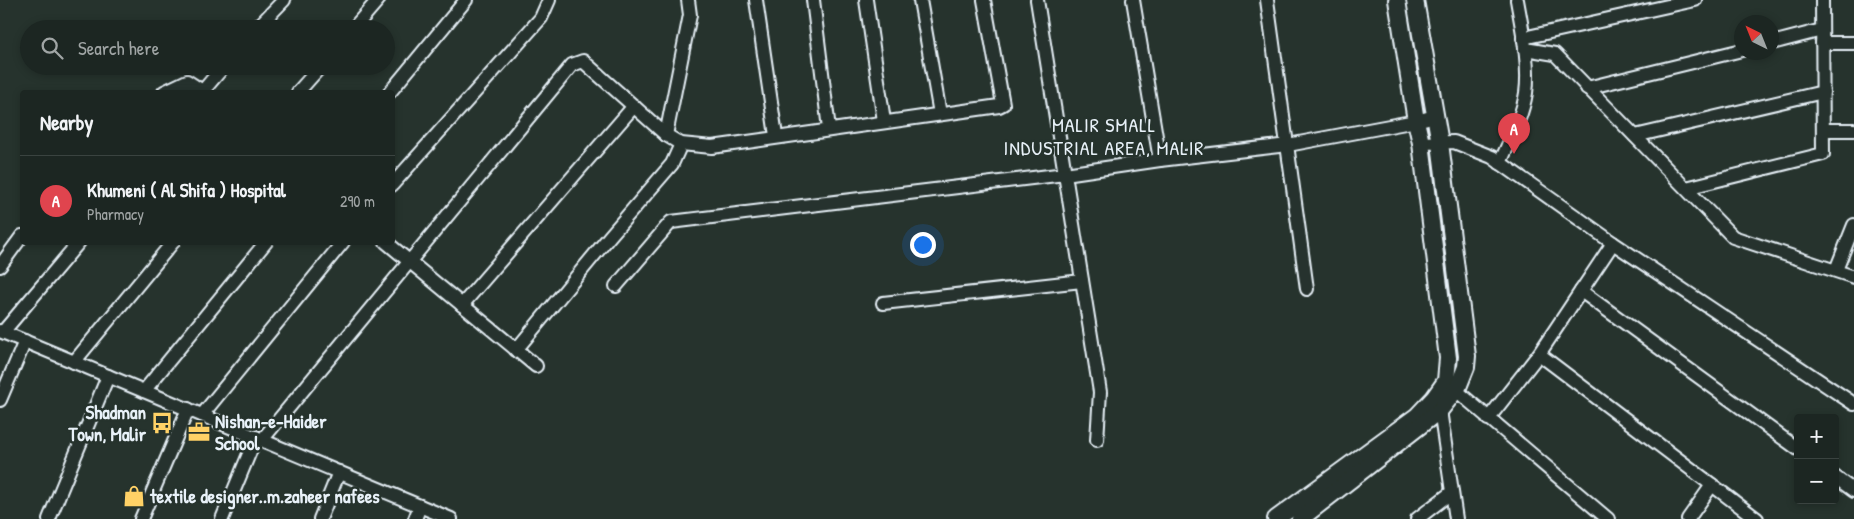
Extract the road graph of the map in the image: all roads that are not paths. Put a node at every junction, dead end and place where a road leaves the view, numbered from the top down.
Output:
1 (284, 0) edge
2 (378, 0) edge
3 (466, 0) edge
4 (548, 0) edge
5 (688, 0) edge
6 (756, 0) edge
7 (813, 0) edge
8 (866, 0) edge
9 (920, 0) edge
10 (984, 0) edge
11 (1037, 0) edge
12 (1133, 0) edge
13 (1267, 0) edge
14 (1397, 0) edge
15 (1415, 0) edge
16 (1517, 0) edge
17 (1695, 0) edge
18 (1822, 0) edge
19 (265, 20) edge
20 (361, 20) edge
21 (1822, 37) junction
22 (1779, 42) edge
23 (1524, 43) junction
24 (1854, 43) edge
25 (1734, 52) edge
26 (217, 75) edge
27 (313, 75) edge
28 (1587, 88) junction
29 (168, 90) edge
30 (200, 90) edge
31 (205, 90) edge
32 (300, 90) edge
33 (392, 90) edge
34 (1823, 92) junction
35 (634, 106) junction
36 (940, 114) junction
37 (1435, 116) junction
38 (884, 121) junction
39 (1416, 121) junction
40 (829, 129) junction
41 (1824, 130) junction
42 (1854, 130) edge
43 (666, 135) junction
44 (776, 136) junction
45 (1635, 136) junction
46 (1440, 142) junction
47 (1421, 143) junction
48 (681, 144) junction
49 (1288, 145) junction
50 (1160, 160) junction
51 (1500, 163) junction
52 (1065, 174) junction
53 (395, 182) edge
54 (1686, 188) junction
55 (1854, 225) edge
56 (20, 239) edge
57 (1613, 243) junction
58 (76, 245) edge
59 (171, 245) edge
60 (264, 245) edge
61 (340, 245) edge
62 (390, 245) edge
63 (410, 262) junction
64 (0, 266) edge
65 (1836, 270) junction
66 (1854, 276) edge
67 (1082, 281) junction
68 (616, 286) dead end
69 (1307, 289) dead end
70 (1581, 291) junction
71 (883, 303) dead end
72 (462, 306) junction
73 (2, 332) edge
74 (25, 341) junction
75 (516, 350) junction
76 (1539, 354) junction
77 (74, 362) junction
78 (536, 366) dead end
79 (108, 376) junction
80 (1451, 386) junction
81 (144, 391) junction
82 (0, 400) edge
83 (1854, 404) edge
84 (188, 409) junction
85 (1440, 410) junction
86 (202, 415) junction
87 (1488, 419) junction
88 (259, 439) junction
89 (1097, 440) dead end
90 (1794, 447) edge
91 (340, 472) junction
92 (1839, 480) edge
93 (1712, 485) junction
94 (1854, 491) edge
95 (1452, 492) junction
96 (420, 506) junction
97 (49, 519) edge
98 (141, 519) edge
99 (222, 519) edge
100 (320, 519) edge
101 (415, 519) edge
102 (451, 519) edge
103 (1276, 519) edge
104 (1300, 519) edge
105 (1417, 519) edge
106 (1456, 519) edge
107 (1608, 519) edge
108 (1688, 519) edge
109 (1757, 519) edge

1 - 19 street
2 - 20 street
3 - 33 street
4 - 53 street
5 - 43 street
6 - 44 street
7 - 40 street
8 - 38 street
9 - 36 street
10 - 36 street
11 - 52 street
12 - 50 street
13 - 49 street
14 - 39 main road
15 - 37 main road
16 - 23 street
17 - 23 street
18 - 21 street
21 - 22 street
21 - 24 street
21 - 34 street
23 - 28 street
23 - 51 street
25 - 28 street
26 - 31 street
27 - 32 street
28 - 45 street
29 - 30 street
34 - 41 street
34 - 45 street
35 - 43 street
35 - 63 street
35 - 72 street
36 - 38 street
37 - 39 street
37 - 46 main road
38 - 40 street
39 - 47 main road
39 - 49 street
40 - 44 street
41 - 42 street
41 - 54 street
43 - 48 street
44 - 48 street
45 - 54 street
46 - 47 street
46 - 51 street
46 - 80 main road
47 - 80 main road
48 - 75 street
49 - 50 street
49 - 69 street
50 - 52 street
51 - 57 street
52 - 67 street
52 - 68 street
54 - 65 street
55 - 65 street
56 - 64 street
57 - 70 street
57 - 83 street
58 - 73 street
59 - 77 street
60 - 81 street
61 - 86 street
62 - 63 street
63 - 72 street
63 - 88 street
65 - 66 street
67 - 71 street
67 - 89 street
70 - 76 street
70 - 90 street
72 - 75 street
73 - 74 street
74 - 77 street
74 - 82 street
75 - 78 street
76 - 87 street
76 - 93 street
77 - 79 street
79 - 81 street
79 - 97 street
80 - 85 main road
80 - 87 street
80 - 103 main road
81 - 84 street
84 - 86 street
84 - 98 street
85 - 95 street
85 - 104 main road
86 - 88 street
87 - 107 street
88 - 91 street
88 - 99 street
91 - 96 street
91 - 100 street
92 - 94 street
93 - 108 street
93 - 109 street
95 - 105 street
95 - 106 street
96 - 101 street
96 - 102 street

